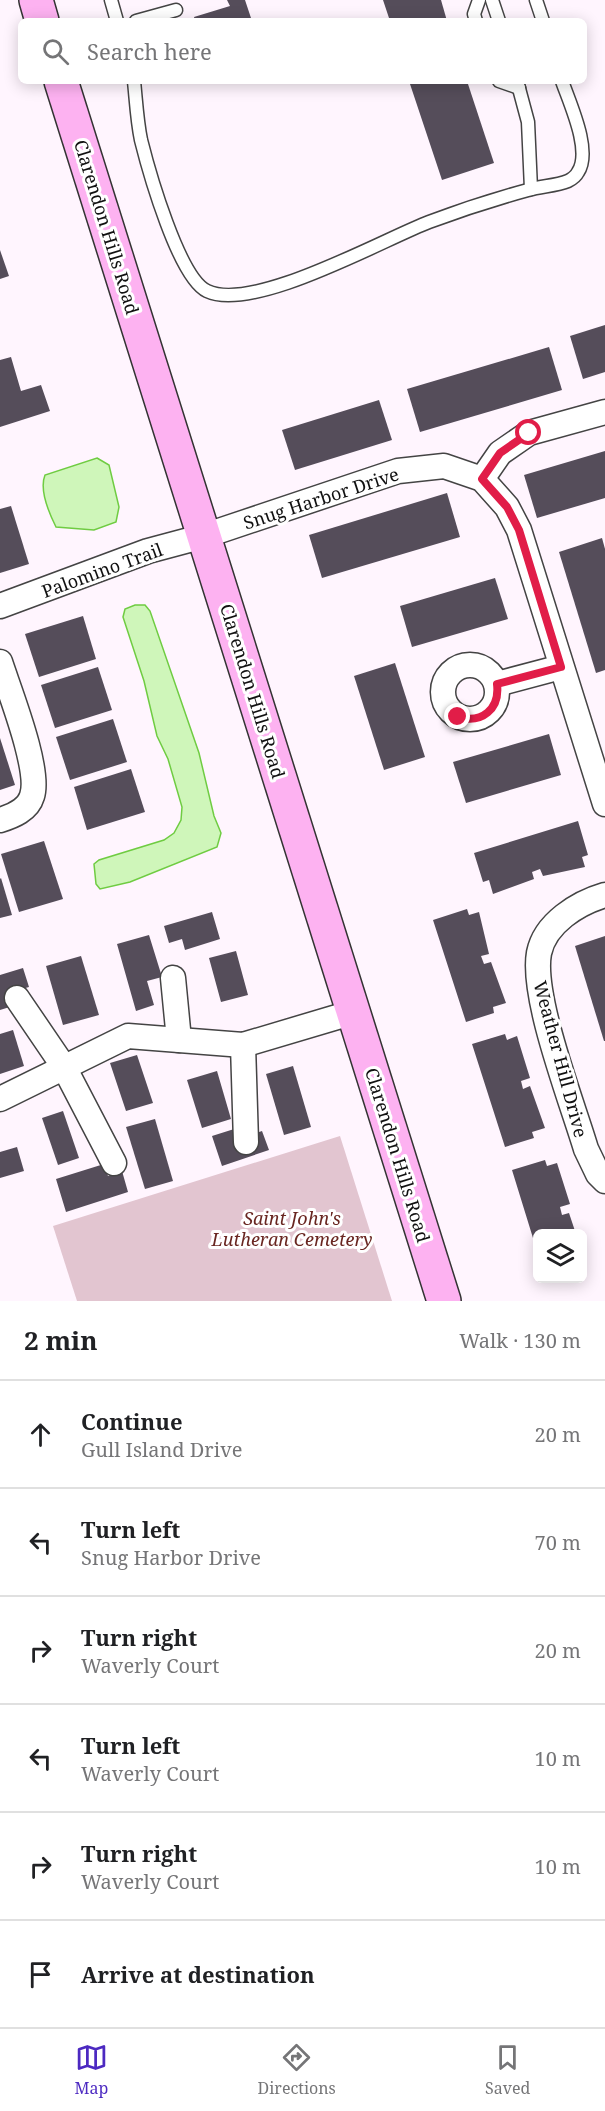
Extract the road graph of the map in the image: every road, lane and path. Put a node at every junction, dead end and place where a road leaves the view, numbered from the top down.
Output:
1 (36, 0) edge
2 (111, 0) edge
3 (479, 0) edge
4 (492, 0) edge
5 (536, 0) edge
6 (176, 10) dead end
7 (41, 18) edge
8 (116, 18) edge
9 (147, 18) edge
10 (475, 18) edge
11 (498, 18) edge
12 (542, 18) edge
13 (62, 84) edge
14 (134, 84) edge
15 (563, 84) edge
16 (518, 85) edge
17 (531, 189) junction
18 (605, 412) edge
19 (482, 479) junction
20 (204, 536) junction
21 (0, 606) edge
22 (0, 662) edge
23 (561, 667) junction
24 (497, 684) dead end
25 (605, 804) edge
26 (0, 820) edge
27 (605, 895) edge
28 (173, 978) dead end
29 (17, 998) dead end
30 (354, 1012) junction
31 (179, 1040) junction
32 (243, 1045) junction
33 (64, 1067) junction
34 (0, 1099) edge
35 (246, 1143) dead end
36 (114, 1163) dead end
37 (605, 1180) edge
38 (444, 1301) edge

1 - 7 street
2 - 8 lane
3 - 10 lane
4 - 11 lane
5 - 12 lane
6 - 9 lane
13 - 20 street, Clarendon Hills Road
14 - 17 lane
15 - 17 lane
16 - 17 lane
18 - 19 street
19 - 20 street, Snug Harbor Drive
19 - 23 street, Snug Harbor Drive
20 - 21 street, Palomino Trail
20 - 30 street, Clarendon Hills Road
22 - 26 street
23 - 24 street
23 - 25 street, Snug Harbor Drive
27 - 37 street, Weather Hill Drive
28 - 31 street
29 - 33 street
30 - 32 street
30 - 38 street, Clarendon Hills Road
31 - 32 street
31 - 33 street
32 - 35 street
33 - 34 street
33 - 36 street

